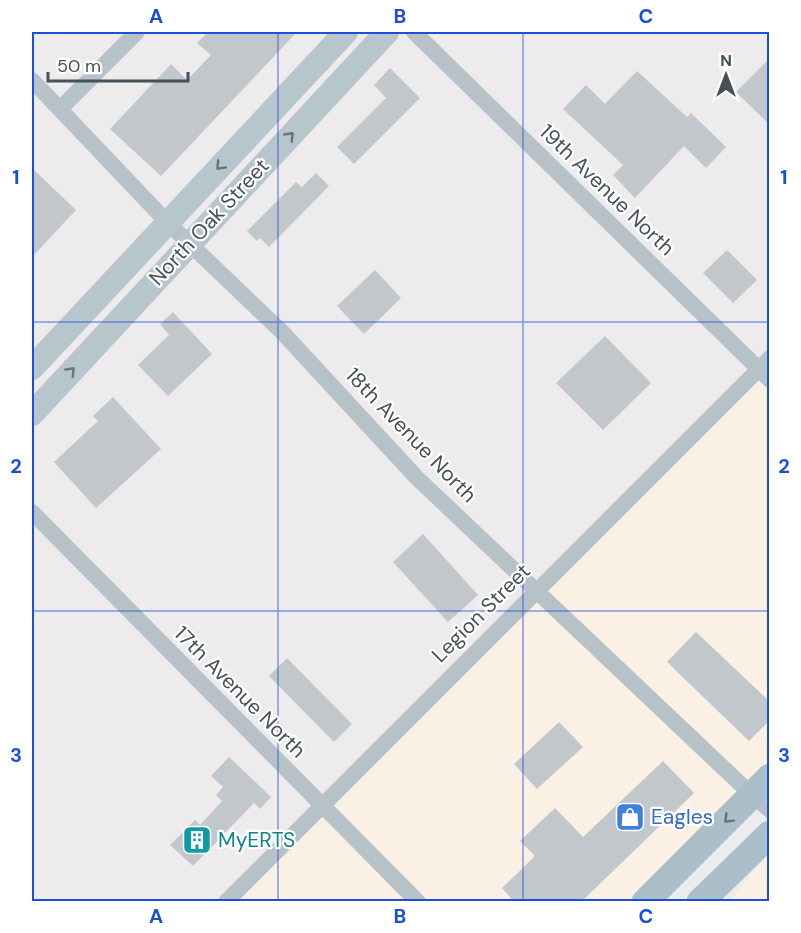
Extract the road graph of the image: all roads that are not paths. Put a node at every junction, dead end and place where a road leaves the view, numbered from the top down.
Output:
1 (137, 32) edge
2 (346, 32) edge
3 (387, 32) edge
4 (414, 32) edge
5 (32, 80) edge
6 (60, 109) junction
7 (167, 222) junction
8 (189, 243) junction
9 (32, 368) edge
10 (766, 369) edge
11 (32, 414) edge
12 (32, 512) edge
13 (536, 589) junction
14 (764, 794) edge
15 (321, 805) junction
16 (770, 834) edge
17 (226, 902) edge
18 (418, 902) edge
19 (645, 902) edge
20 (700, 902) edge

1 - 6 street
2 -> 7 main road, North Oak Street
8 -> 3 main road, North Oak Street
4 - 10 street, 19th Avenue North
5 - 6 street, 18th Avenue North
6 - 7 street, 18th Avenue North
7 - 8 street, 18th Avenue North
7 - 9 main road, North Oak Street
11 -> 8 main road, North Oak Street
8 - 13 street, 18th Avenue North
10 - 13 street, Legion Street
12 - 15 street, 17th Avenue North
13 - 14 street, 18th Avenue North
13 - 15 street, Legion Street
14 -> 19 main road
15 - 17 street, Legion Street
15 - 18 street, 17th Avenue North
16 - 20 main road

